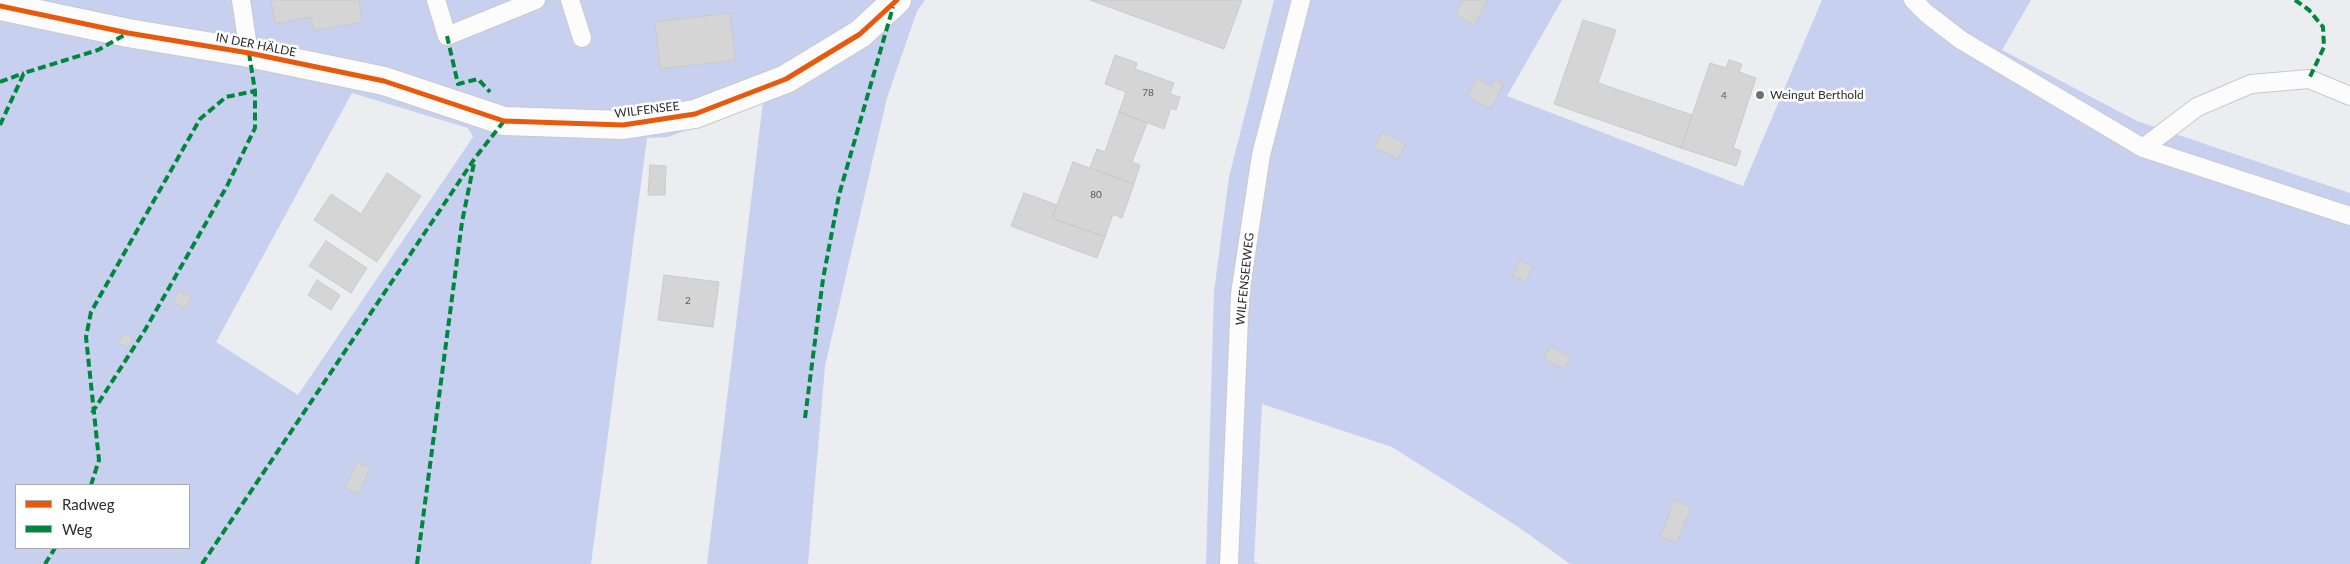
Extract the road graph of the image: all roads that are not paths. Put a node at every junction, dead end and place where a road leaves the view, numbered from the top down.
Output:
1 (241, 0) edge
2 (436, 0) edge
3 (536, 0) edge
4 (570, 0) edge
5 (897, 0) edge
6 (1301, 0) edge
7 (1913, 0) edge
8 (0, 6) edge
9 (582, 38) dead end
10 (249, 53) junction
11 (2350, 96) edge
12 (504, 120) joint
13 (2143, 148) junction
14 (2350, 216) edge
15 (1229, 564) edge

1 - 10 lane
2 - 3 lane
4 - 9 lane
5 - 12 street, WILFENSEE
6 - 15 lane, WILFENSEEWEG
7 - 13 lane
8 - 10 street, IN DER HÄLDE
10 - 12 street, IN DER HÄLDE
11 - 13 lane
13 - 14 lane

